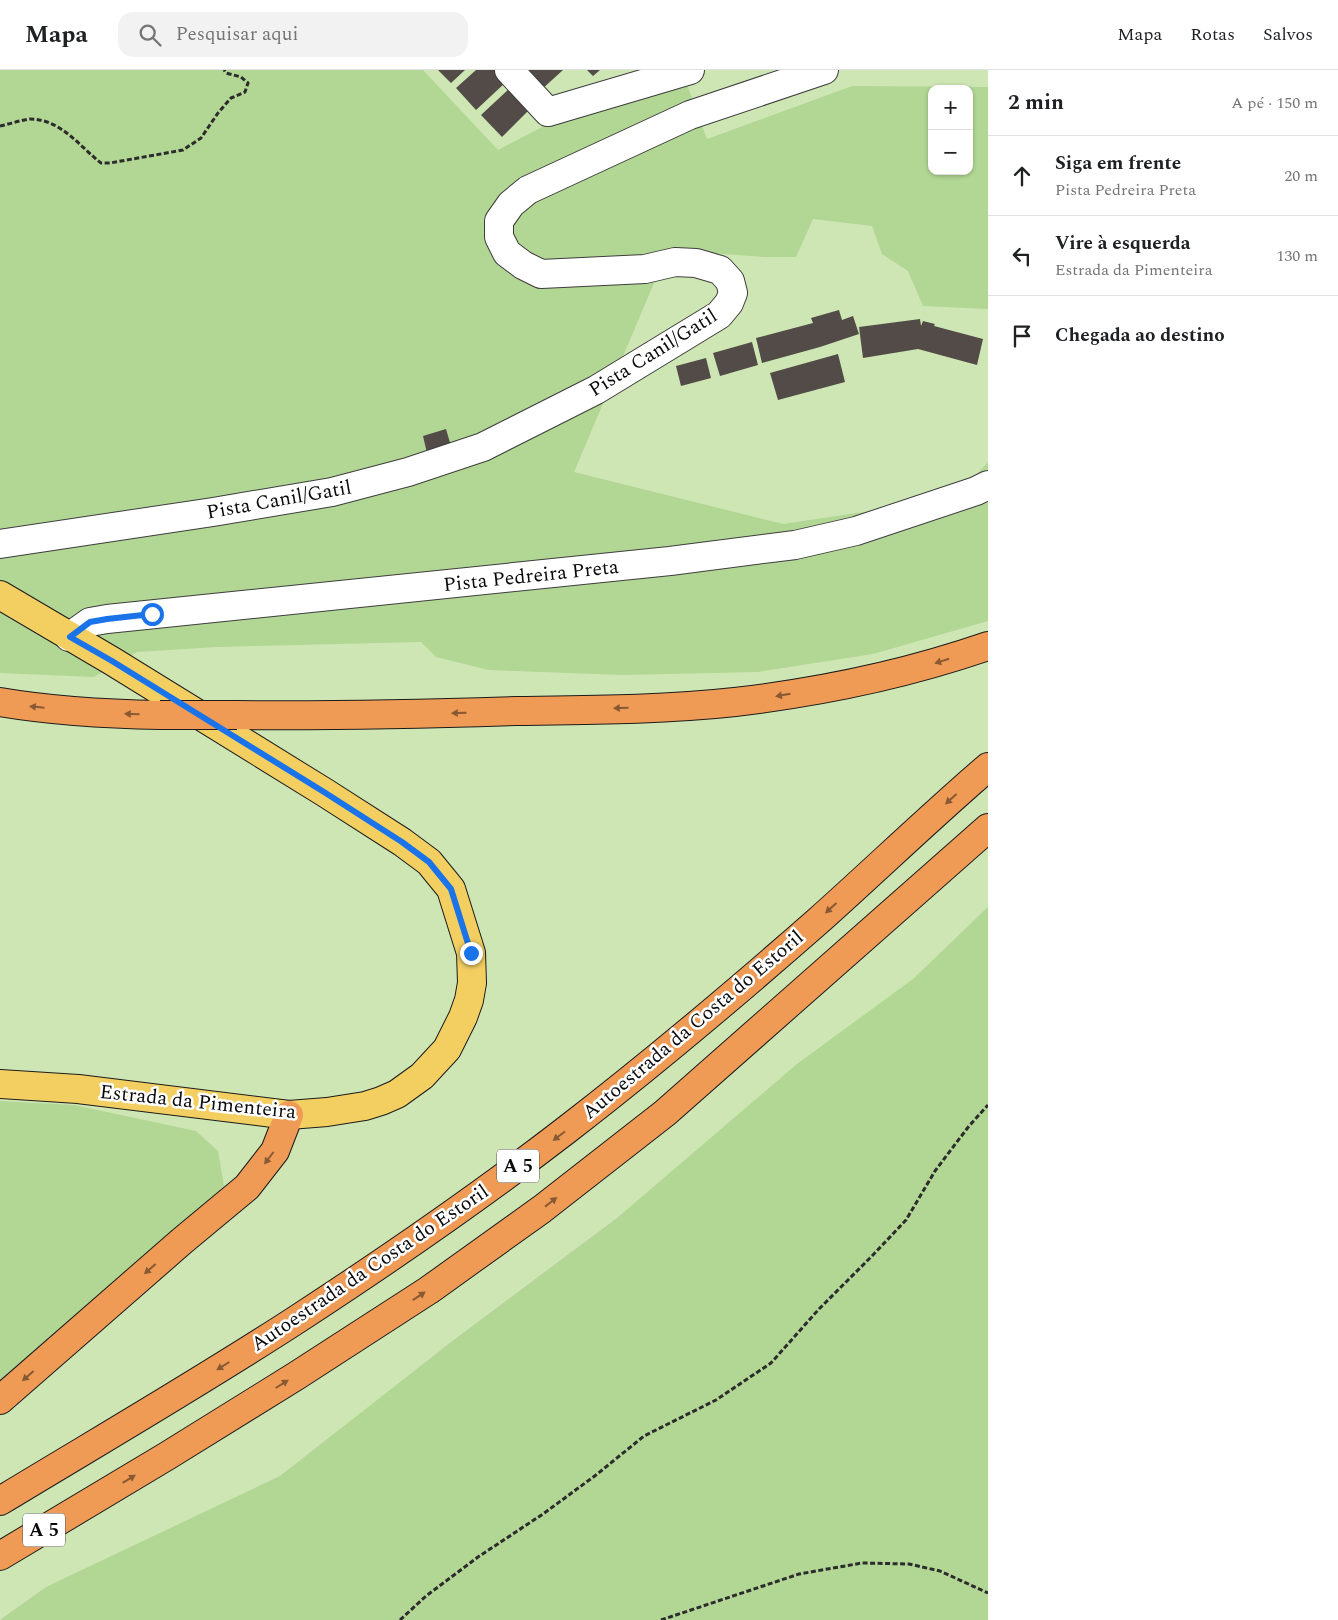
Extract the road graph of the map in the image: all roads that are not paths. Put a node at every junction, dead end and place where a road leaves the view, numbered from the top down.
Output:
1 (508, 70) edge
2 (690, 70) edge
3 (824, 70) edge
4 (988, 486) edge
5 (0, 544) edge
6 (0, 595) edge
7 (70, 637) junction
8 (988, 646) edge
9 (0, 702) edge
10 (988, 767) edge
11 (988, 828) edge
12 (0, 1084) edge
13 (289, 1114) junction
14 (0, 1400) edge
15 (0, 1501) edge
16 (0, 1556) edge

1 - 2 street
3 - 5 street, Pista Canil/Gatil
4 - 7 street, Pista Pedreira Preta
6 - 7 main road, Estrada da Pimenteira
7 - 13 main road, Estrada da Pimenteira
8 -> 9 highway, bridge
10 -> 15 highway, Autoestrada da Costa do Estoril / A 5
16 -> 11 highway, A 5
12 - 13 main road, Estrada da Pimenteira
13 -> 14 highway

